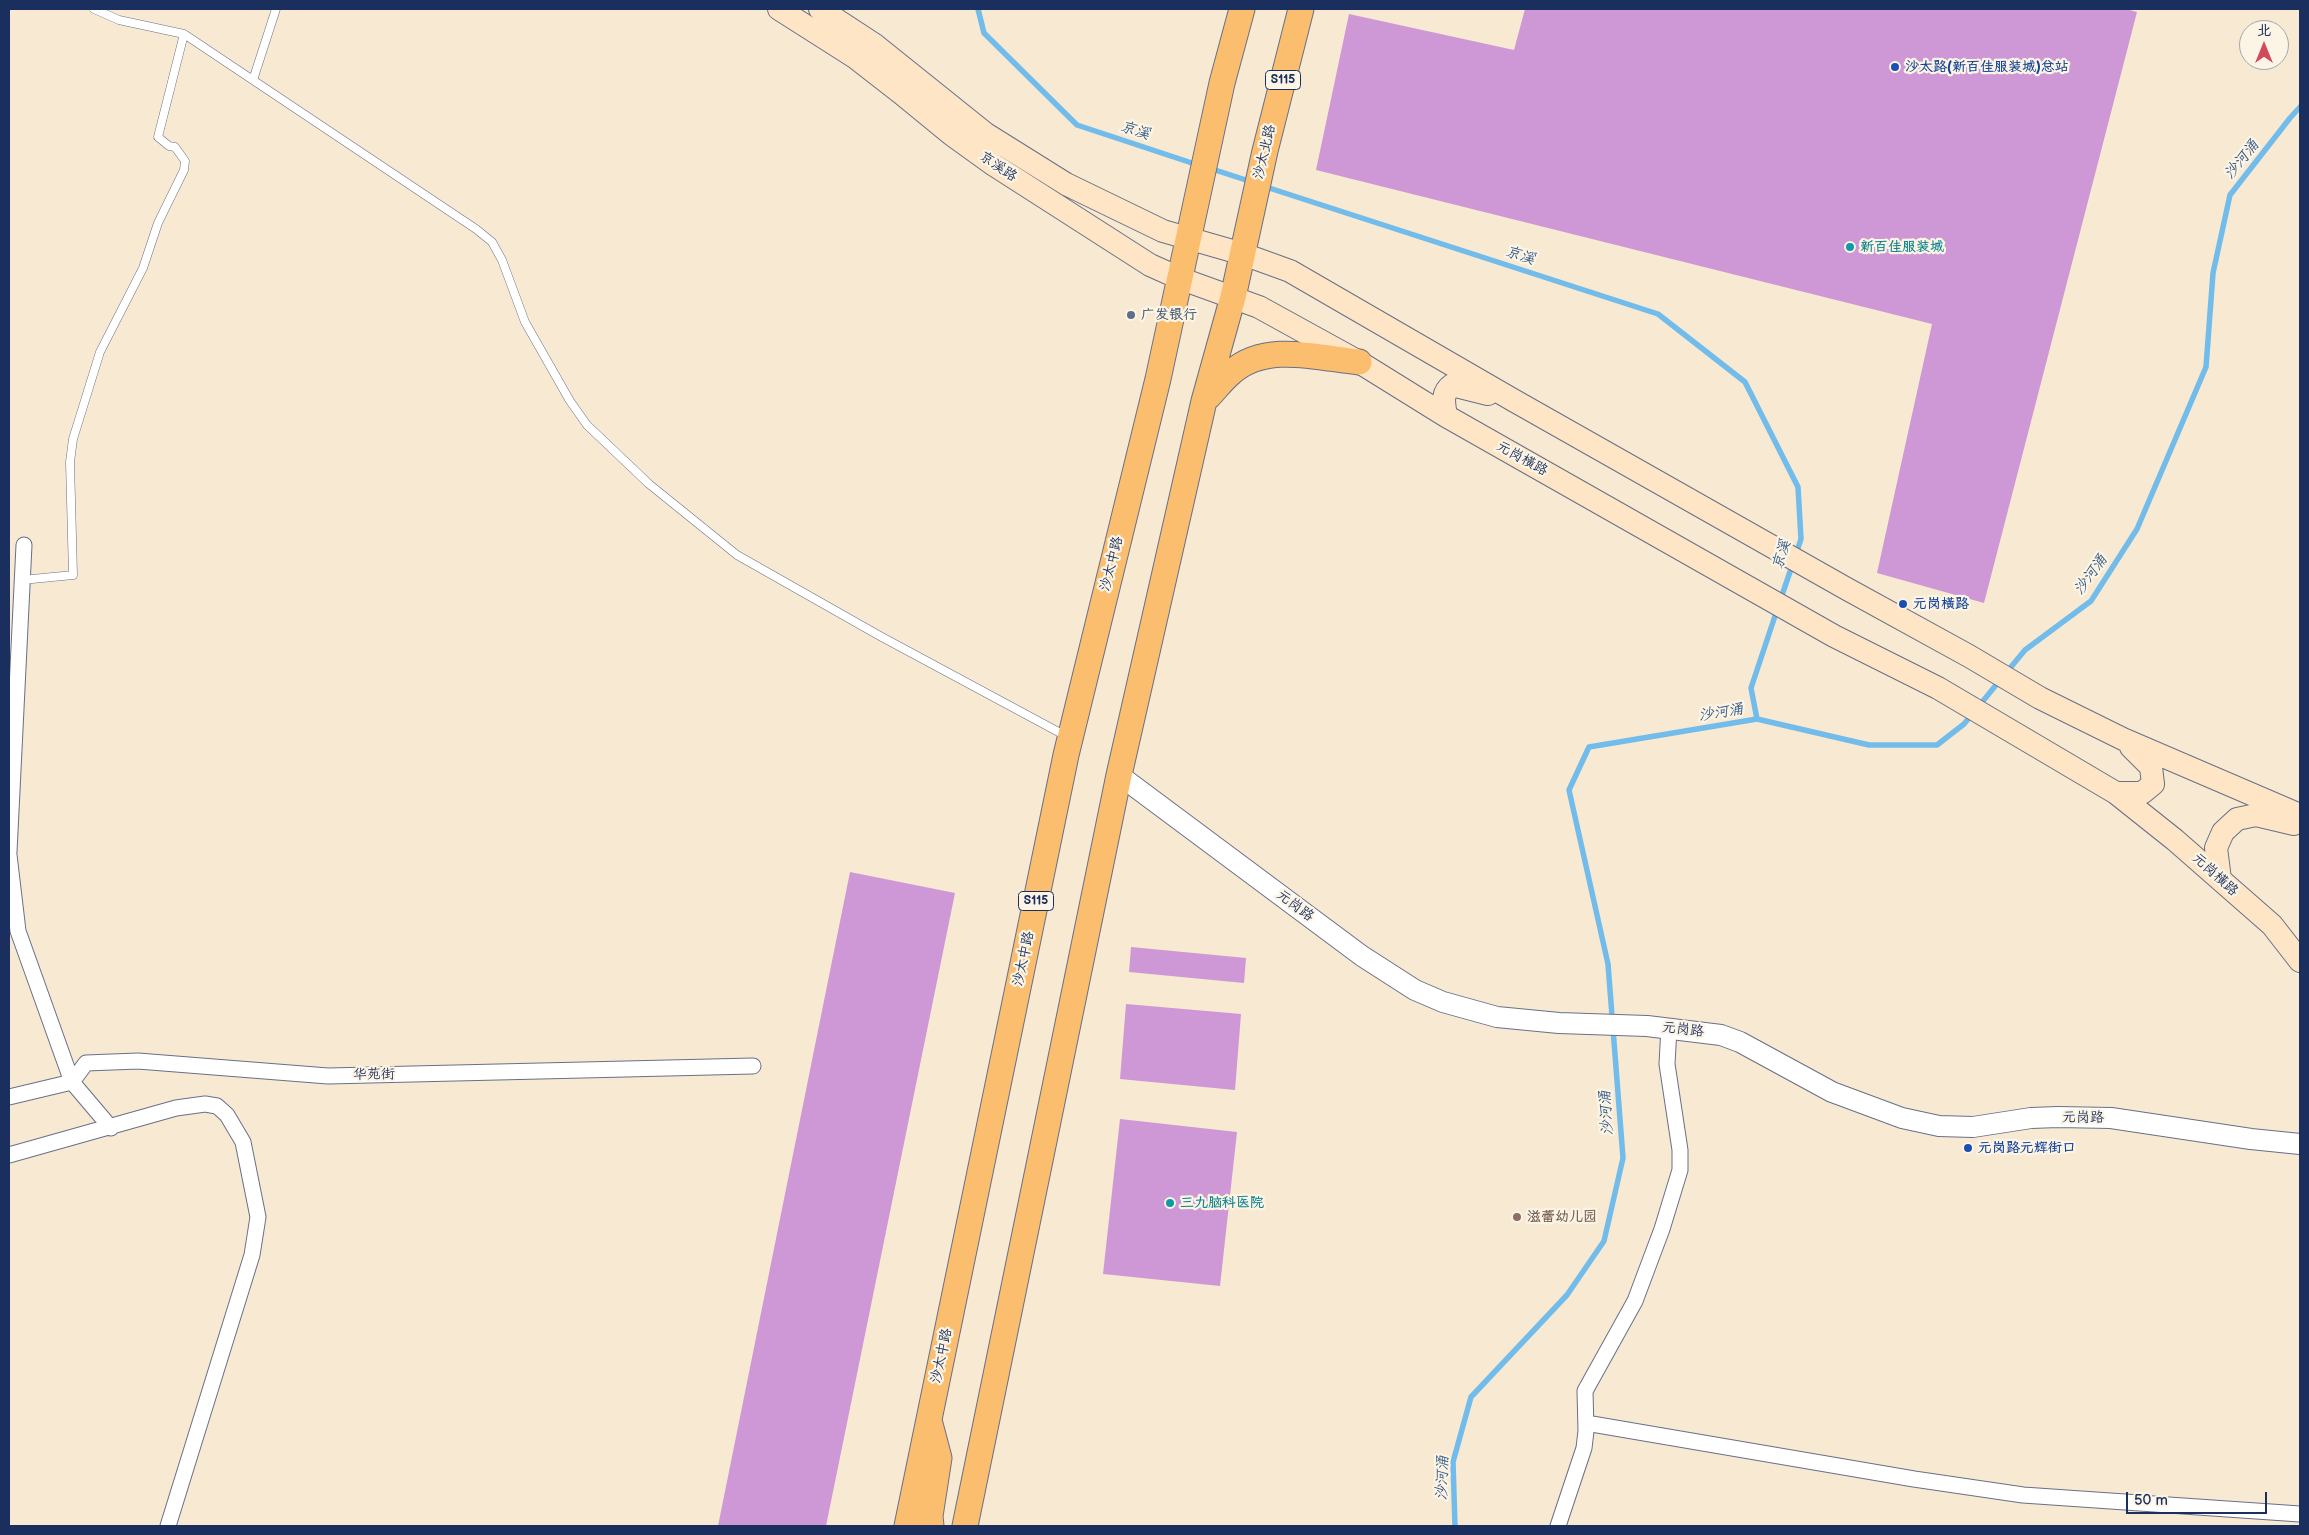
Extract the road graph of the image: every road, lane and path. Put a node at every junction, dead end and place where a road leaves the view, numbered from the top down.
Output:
1 (94, 9) edge
2 (276, 9) edge
3 (779, 9) edge
4 (820, 9) edge
5 (1242, 9) edge
6 (1301, 9) edge
7 (184, 34) junction
8 (253, 80) junction
9 (1188, 239) junction
10 (1243, 254) junction
11 (1179, 278) junction
12 (1233, 297) junction
13 (1358, 362) junction
14 (1204, 400) junction
15 (1513, 400) junction
16 (1446, 416) junction
17 (24, 545) dead end
18 (22, 580) junction
19 (1070, 738) junction
20 (2123, 739) junction
21 (1119, 775) junction
22 (2116, 792) junction
23 (2300, 815) edge
24 (2300, 826) edge
25 (9, 853) edge
26 (2220, 879) junction
27 (2300, 961) edge
28 (1669, 1028) junction
29 (753, 1066) dead end
30 (72, 1082) junction
31 (9, 1098) edge
32 (112, 1128) junction
33 (2300, 1144) edge
34 (9, 1155) edge
35 (929, 1419) junction
36 (1586, 1423) junction
37 (2300, 1514) edge
38 (967, 1518) edge
39 (168, 1526) edge
40 (907, 1526) edge
41 (931, 1526) edge
42 (950, 1526) edge
43 (1558, 1526) edge

1 - 7 lane
2 - 8 lane
3 - 11 main road, 京溪路
4 - 9 main road, 京溪路
5 - 9 main road, S115
6 - 10 main road, 沙太北路 / S115
7 - 8 lane
7 - 18 lane
8 - 19 lane
9 - 10 main road, 京溪路
9 - 11 main road, S115
10 - 12 main road, 沙太北路 / S115
10 - 15 main road
11 - 12 main road, 京溪路
11 - 19 main road, 沙太中路 / S115
12 - 13 main road, 元岗横路
12 - 14 main road, S115
13 - 14 main road
13 - 16 main road, 元岗横路
14 - 21 main road, S115
15 - 16 main road
15 - 20 main road
16 - 22 main road, 元岗横路
17 - 18 street
18 - 25 street
19 - 35 main road, 沙太中路 / S115
20 - 22 main road
20 - 23 main road
21 - 28 street, 元岗路
21 - 38 main road, S115
22 - 26 main road, 元岗横路
24 - 26 main road
25 - 30 street
26 - 27 main road, 元岗横路
28 - 33 street, 元岗路
28 - 36 street
29 - 30 street, 华苑街
30 - 31 street
30 - 32 street
32 - 34 street
32 - 39 street
35 - 40 main road, 沙太中路 / S115
35 - 41 main road
36 - 37 street
36 - 43 street
38 - 42 main road

